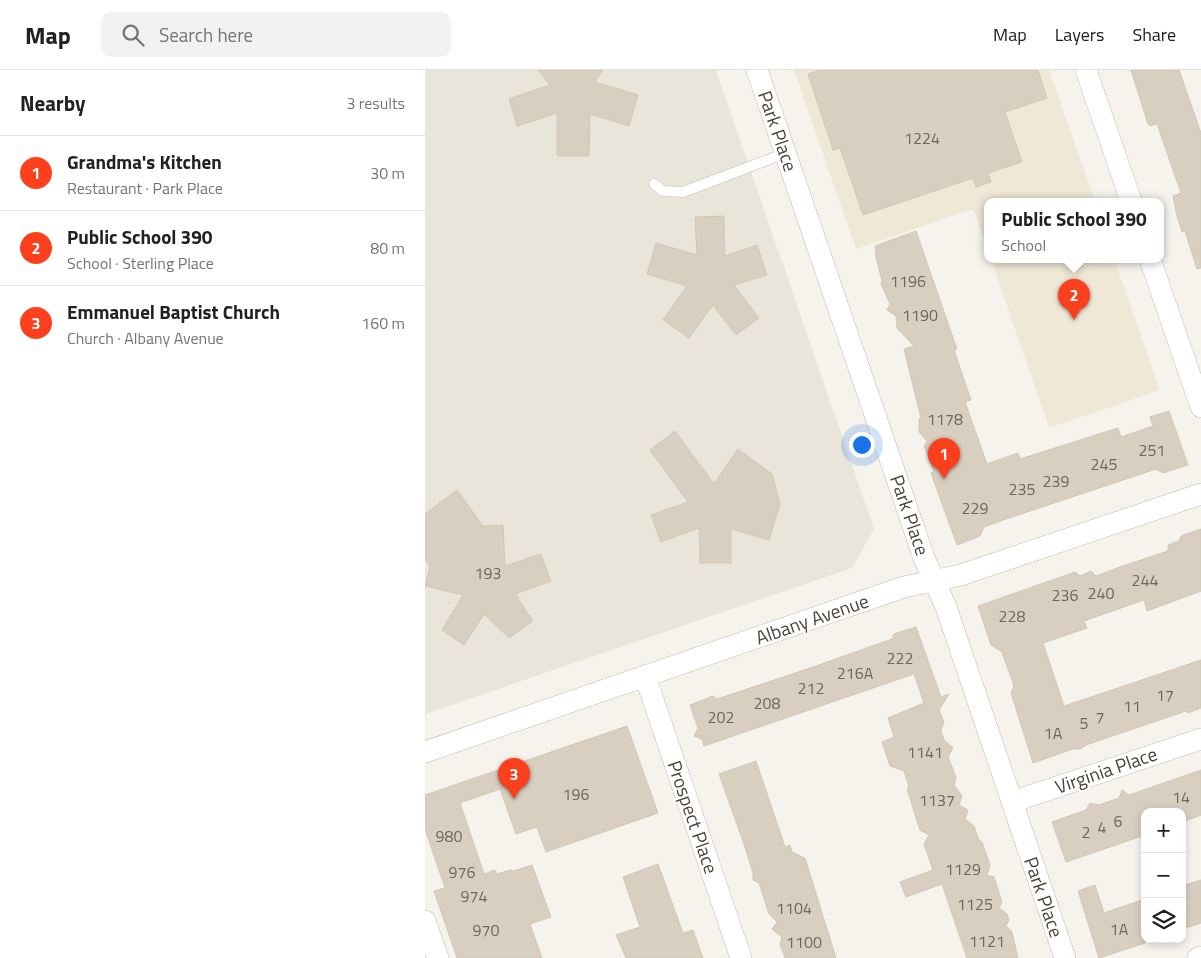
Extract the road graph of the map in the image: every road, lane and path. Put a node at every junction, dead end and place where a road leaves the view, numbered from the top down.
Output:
1 (757, 70) edge
2 (1086, 70) edge
3 (786, 153) junction
4 (654, 184) dead end
5 (1130, 198) edge
6 (1151, 263) edge
7 (1201, 407) edge
8 (1201, 494) edge
9 (934, 581) junction
10 (645, 676) junction
11 (1201, 739) edge
12 (425, 752) edge
13 (1011, 802) junction
14 (425, 921) edge
15 (438, 958) edge
16 (741, 958) edge
17 (1065, 958) edge

1 - 3 street, Park Place
2 - 5 street
3 - 4 lane
3 - 9 street, Park Place
6 - 7 street
8 - 9 street, Albany Avenue
9 - 10 street, Albany Avenue
9 - 13 street, Park Place
10 - 12 street, Albany Avenue
10 - 16 street, Prospect Place
11 - 13 street, Virginia Place
13 - 17 street, Park Place
14 - 15 street

